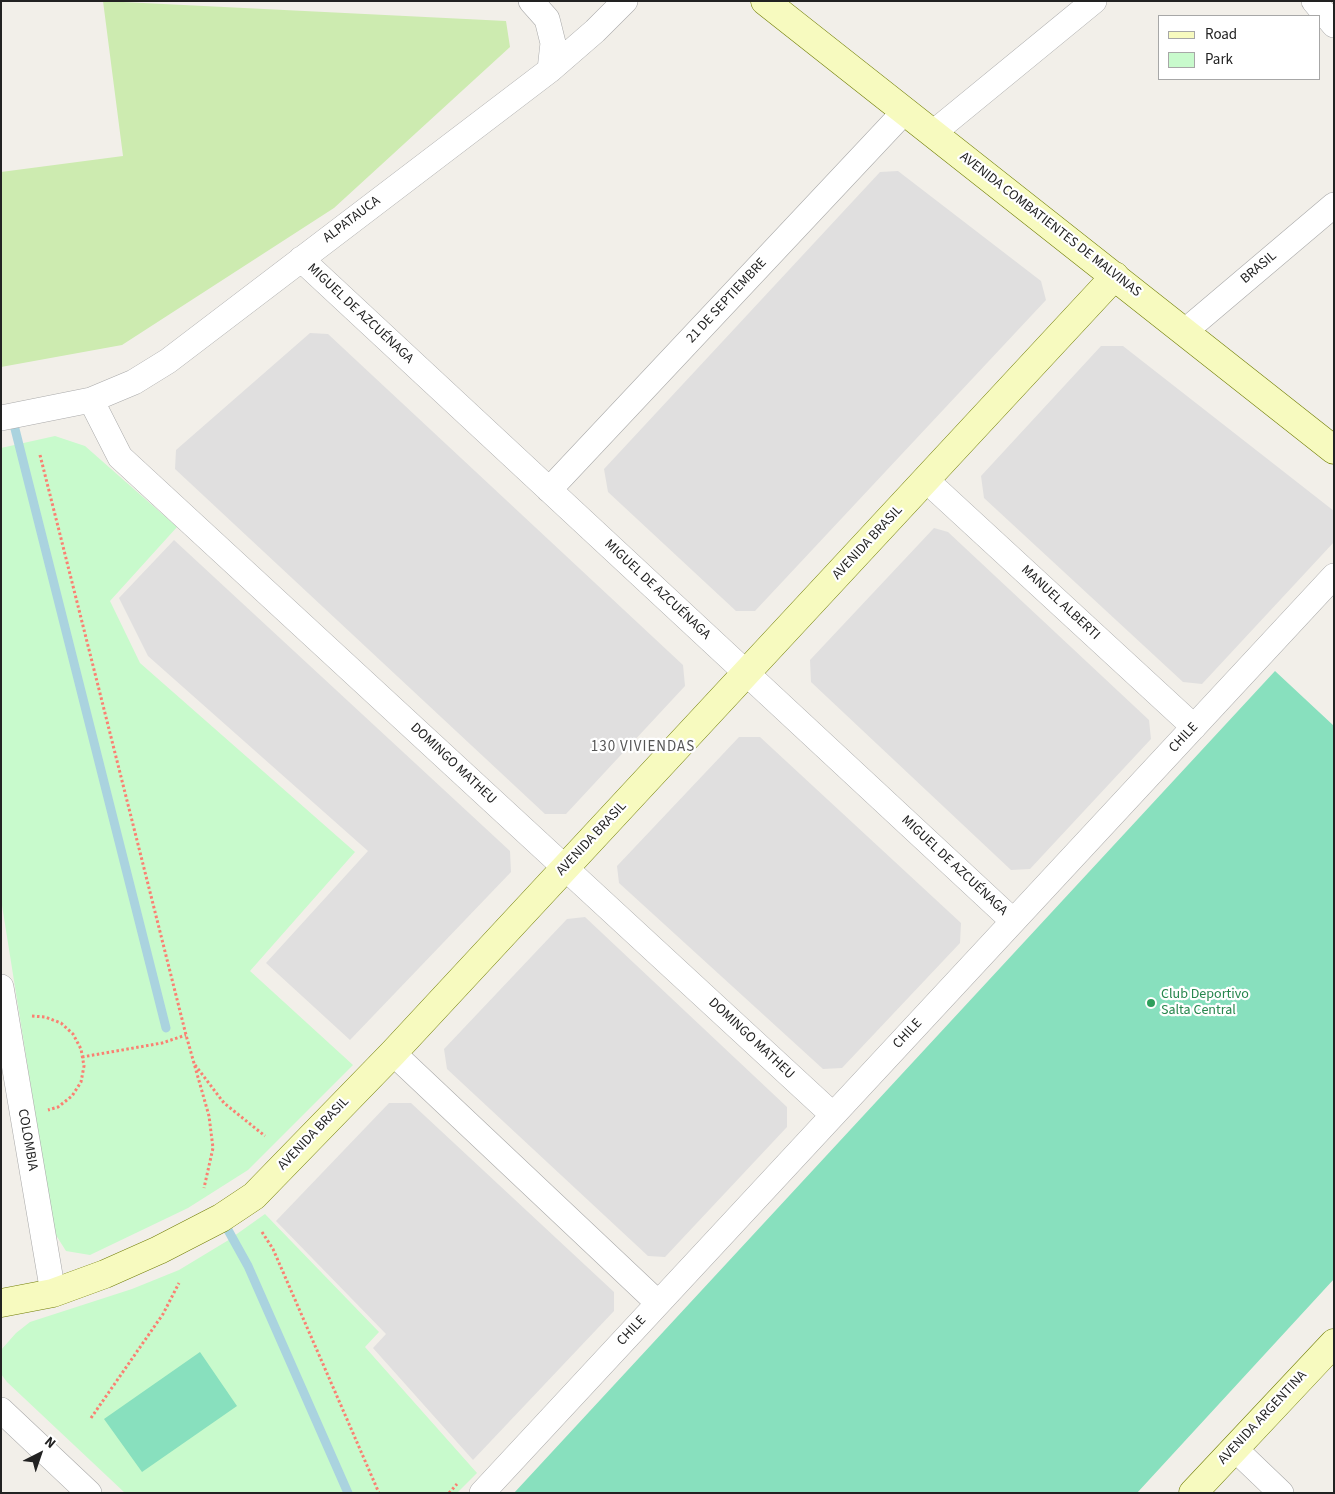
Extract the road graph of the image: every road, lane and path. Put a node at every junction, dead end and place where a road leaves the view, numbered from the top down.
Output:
1 (531, 1) edge
2 (625, 1) edge
3 (765, 1) edge
4 (1094, 1) edge
5 (1314, 1) edge
6 (1334, 25) edge
7 (550, 70) junction
8 (905, 111) junction
9 (933, 133) junction
10 (1334, 205) edge
11 (301, 259) junction
12 (1115, 276) junction
13 (1184, 332) junction
14 (91, 400) junction
15 (1, 418) edge
16 (1334, 450) edge
17 (40, 455) dead end
18 (926, 480) junction
19 (549, 490) junction
20 (1334, 576) edge
21 (746, 674) junction
22 (1194, 727) junction
23 (565, 868) junction
24 (1013, 921) junction
25 (1, 987) edge
26 (28, 1016) dead end
27 (186, 1036) junction
28 (393, 1053) junction
29 (82, 1057) junction
30 (194, 1063) junction
31 (43, 1112) dead end
32 (833, 1115) junction
33 (265, 1136) dead end
34 (204, 1188) dead end
35 (262, 1232) dead end
36 (179, 1283) dead end
37 (53, 1292) junction
38 (1, 1303) edge
39 (658, 1304) junction
40 (1334, 1343) edge
41 (1, 1410) edge
42 (91, 1418) dead end
43 (1234, 1449) junction
44 (89, 1493) edge
45 (379, 1493) edge
46 (482, 1493) edge
47 (1193, 1493) edge
48 (1281, 1493) edge

1 - 7 street
2 - 7 street, ALPATAUCA
3 - 8 street, AVENIDA COMBATIENTES DE MALVINAS
4 - 9 street
5 - 6 street
7 - 11 street, ALPATAUCA
8 - 9 street, AVENIDA COMBATIENTES DE MALVINAS
8 - 19 street, 21 DE SEPTIEMBRE
9 - 12 street, AVENIDA COMBATIENTES DE MALVINAS
10 - 13 street, BRASIL
11 - 14 street, ALPATAUCA
11 - 19 street, MIGUEL DE AZCUÉNAGA
12 - 13 street, AVENIDA COMBATIENTES DE MALVINAS
12 - 18 street, AVENIDA BRASIL
13 - 16 street, AVENIDA COMBATIENTES DE MALVINAS
14 - 15 street, ALPATAUCA
14 - 23 street, DOMINGO MATHEU
17 - 27 path
18 - 21 street, AVENIDA BRASIL
18 - 22 street, MANUEL ALBERTI
19 - 21 street, MIGUEL DE AZCUÉNAGA
20 - 22 street, CHILE
21 - 23 street, AVENIDA BRASIL
21 - 24 street, MIGUEL DE AZCUÉNAGA
22 - 24 street, CHILE
23 - 28 street, AVENIDA BRASIL
23 - 32 street, DOMINGO MATHEU
24 - 32 street, CHILE
25 - 37 street, COLOMBIA
26 - 29 path
27 - 29 path
27 - 30 path
28 - 37 street, AVENIDA BRASIL
28 - 39 street
29 - 31 path
30 - 33 path
30 - 34 path
32 - 39 street, CHILE
35 - 45 path
36 - 42 path
37 - 38 street, AVENIDA BRASIL
39 - 46 street, CHILE
40 - 43 street, AVENIDA ARGENTINA
41 - 44 street
43 - 47 street, AVENIDA ARGENTINA
43 - 48 street

